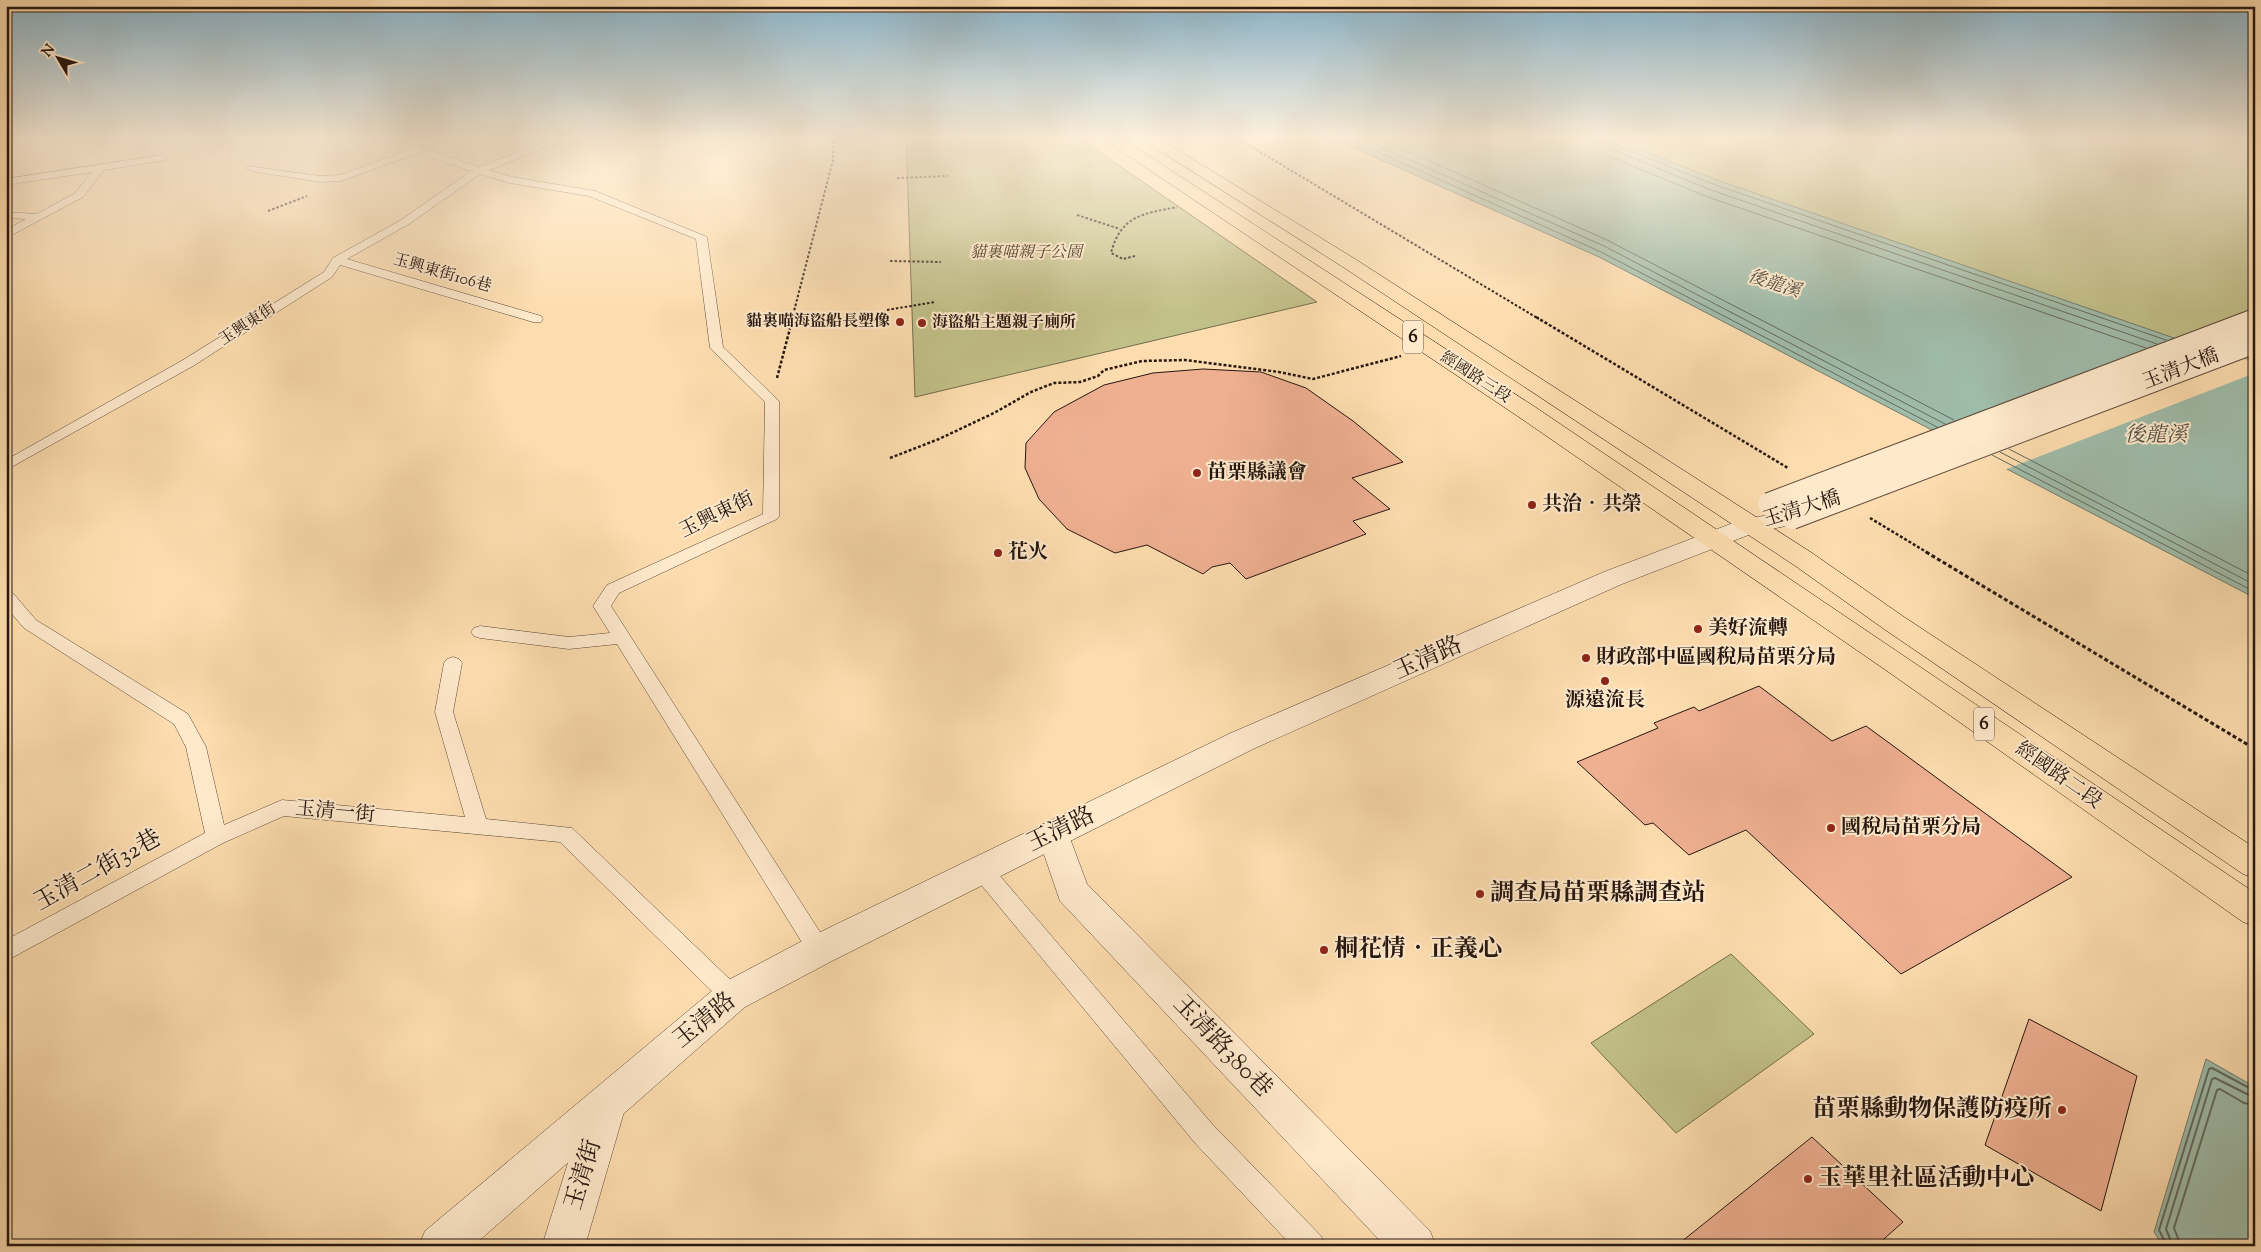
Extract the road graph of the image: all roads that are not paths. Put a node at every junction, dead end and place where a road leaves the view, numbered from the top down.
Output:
1 (77, 196) edge
2 (441, 196) edge
3 (600, 196) edge
4 (1200, 196) edge
5 (1241, 196) edge
6 (6, 215) edge
7 (42, 217) junction
8 (6, 235) edge
9 (337, 260) junction
10 (537, 319) dead end
11 (2255, 320) edge
12 (2255, 342) edge
13 (6, 466) edge
14 (1750, 526) junction
15 (1712, 539) junction
16 (6, 596) edge
17 (480, 632) dead end
18 (622, 638) junction
19 (453, 663) dead end
20 (478, 826) junction
21 (1053, 834) junction
22 (216, 837) junction
23 (2255, 865) edge
24 (981, 869) junction
25 (2255, 912) edge
26 (819, 950) junction
27 (6, 951) edge
28 (732, 996) junction
29 (606, 1105) junction
30 (1398, 1240) edge
31 (440, 1246) edge
32 (563, 1246) edge
33 (1311, 1246) edge

1 - 7 lane
2 - 9 lane, 玉興東街
3 - 18 lane, 玉興東街
4 - 15 main road, 經國路三段 / 6
5 - 14 main road, 經國路三段 / 6
6 - 7 lane
7 - 8 lane
9 - 10 lane, 玉興東街106巷
9 - 13 lane, 玉興東街
11 - 14 street, 玉清大橋, bridge
12 - 14 street, 玉清大橋, bridge
14 - 15 street, 玉清路
14 - 23 main road, 經國路二段 / 6
15 - 21 street, 玉清路
15 - 25 main road, 經國路二段 / 6
16 - 22 lane
17 - 18 lane
18 - 26 lane, 玉興東街
19 - 20 lane
20 - 22 lane, 玉清一街
20 - 28 lane, 玉清一街
21 - 24 street, 玉清路
21 - 30 street, 玉清路380巷
22 - 27 lane, 玉清二街32巷
24 - 26 street, 玉清路
24 - 33 lane
26 - 28 street, 玉清路
28 - 29 street, 玉清路
29 - 31 street, 玉清路
29 - 32 street, 玉清街

